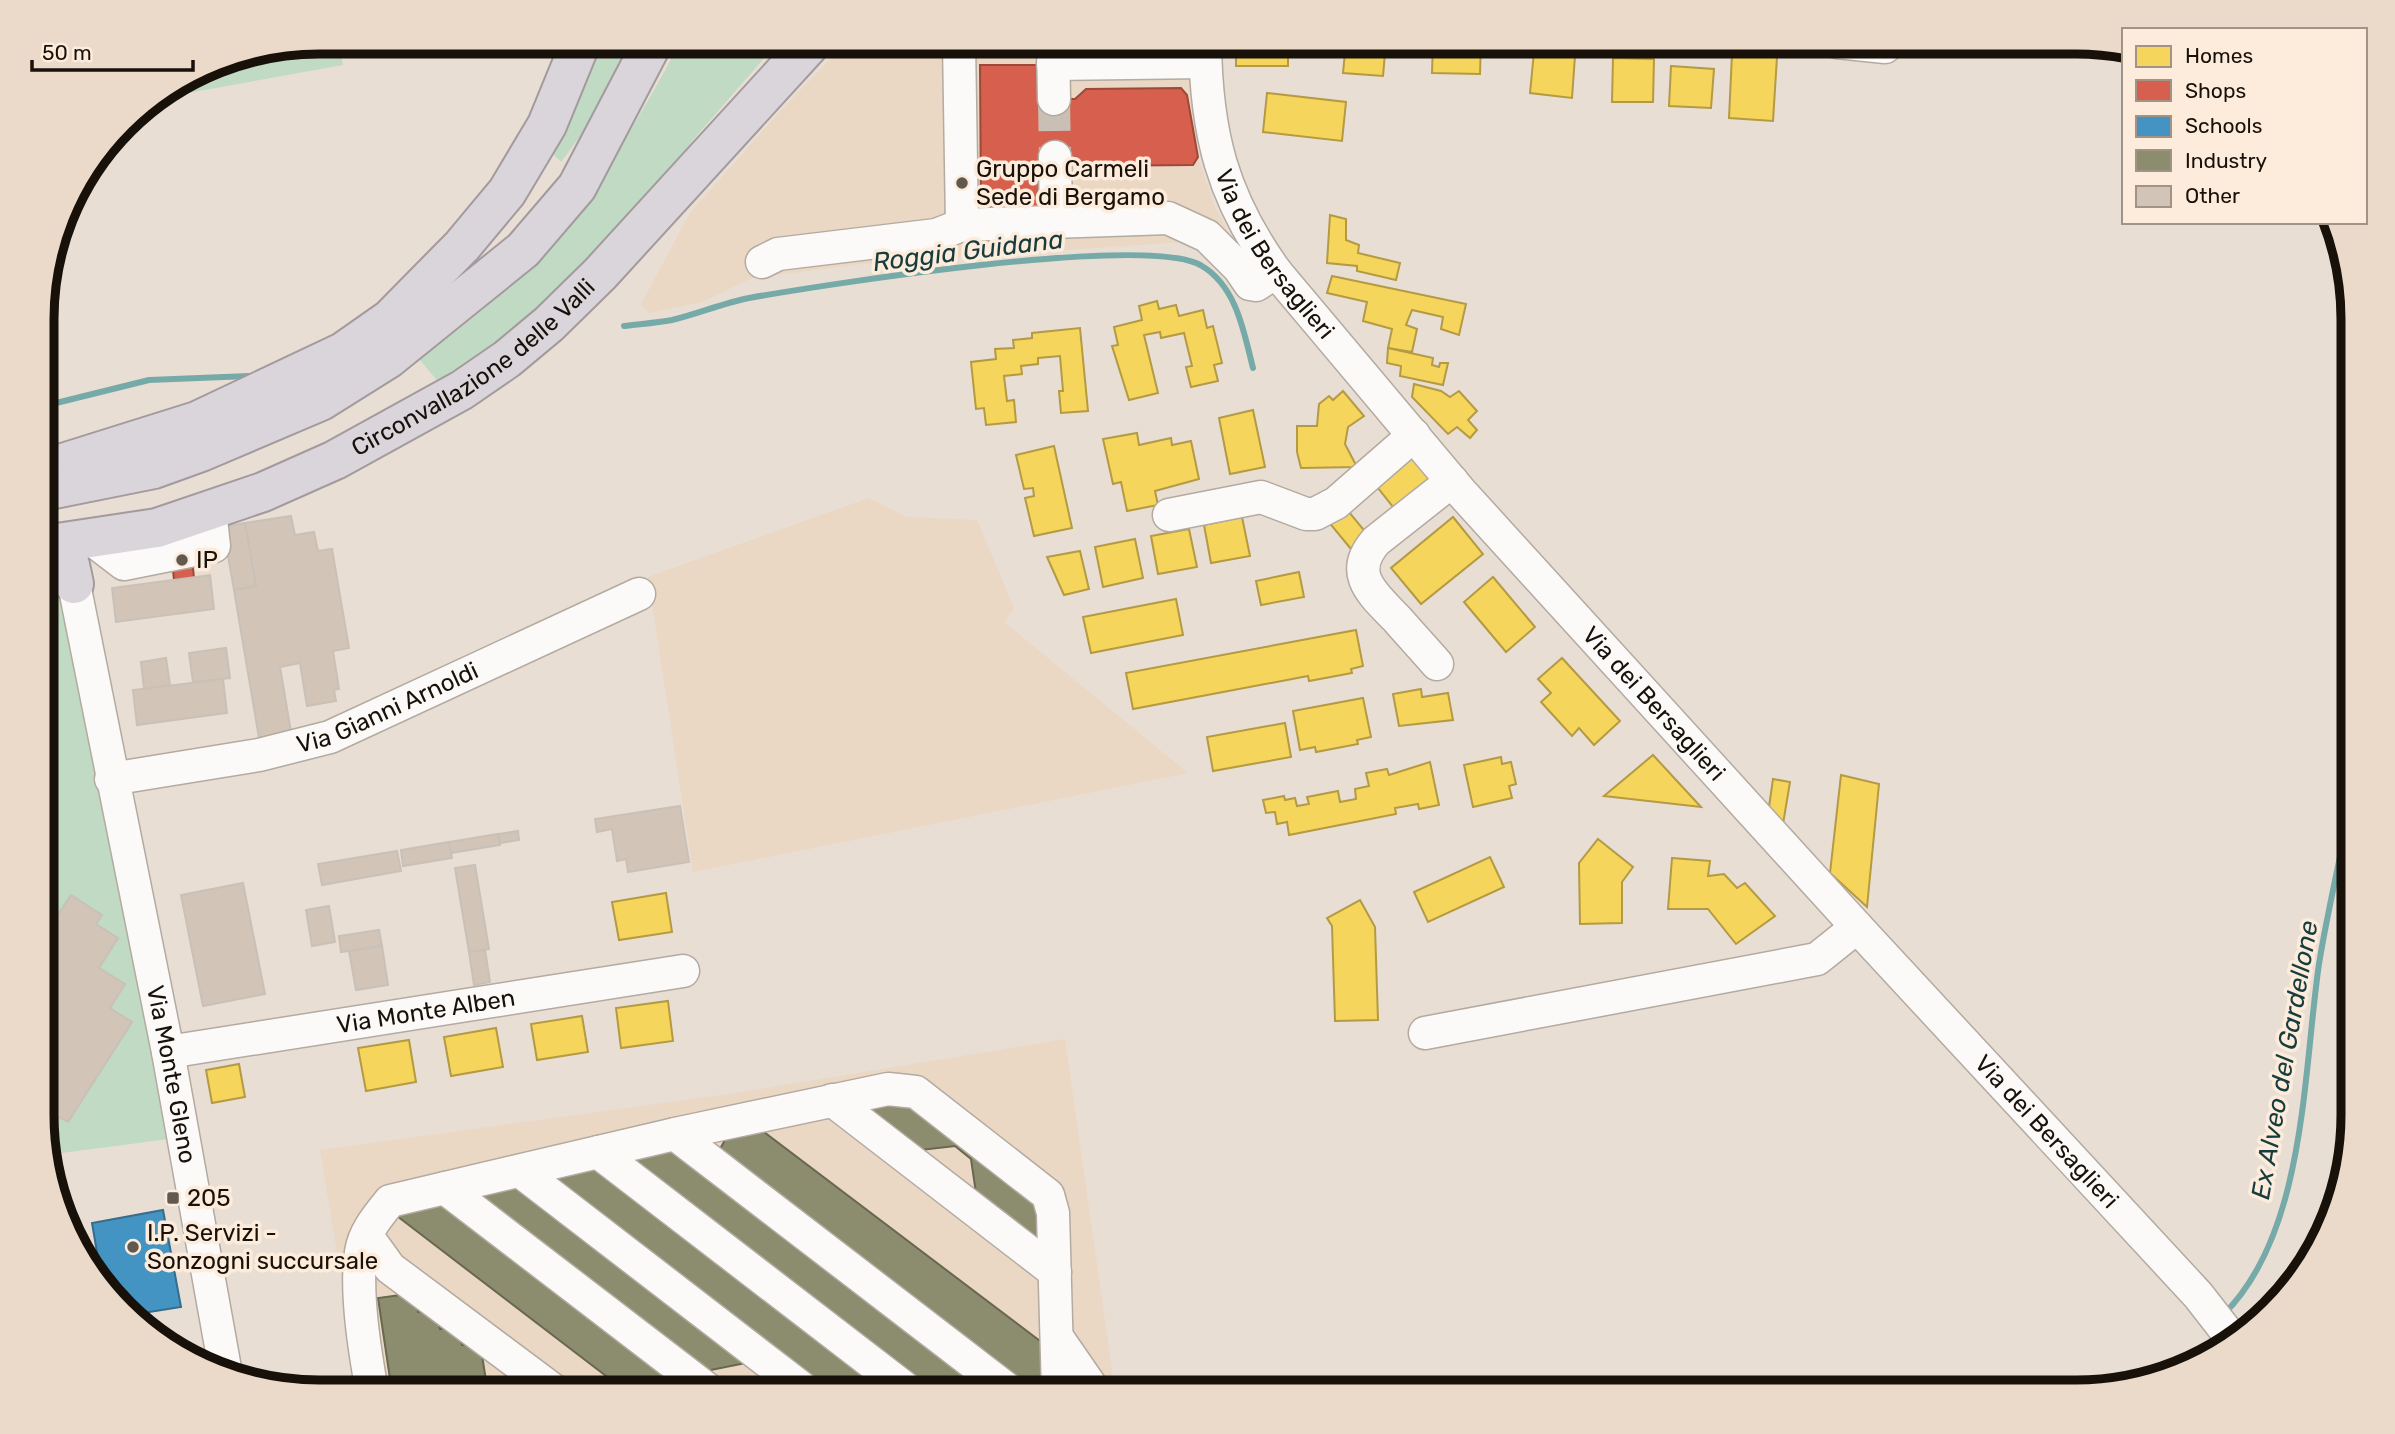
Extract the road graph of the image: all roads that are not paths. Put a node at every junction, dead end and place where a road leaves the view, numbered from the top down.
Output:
1 (562, 54) edge
2 (576, 54) edge
3 (647, 54) edge
4 (668, 54) edge
5 (801, 54) edge
6 (959, 54) edge
7 (1053, 54) edge
8 (1205, 54) edge
9 (1054, 99) tunnel mouth
10 (1055, 157) tunnel mouth
11 (577, 187) junction
12 (1056, 222) junction
13 (961, 225) junction
14 (762, 262) dead end
15 (1276, 272) junction
16 (293, 375) junction
17 (1414, 435) junction
18 (54, 466) edge
19 (1452, 481) junction
20 (54, 489) edge
21 (1169, 515) dead end
22 (54, 543) edge
23 (54, 556) edge
24 (74, 584) joint
25 (639, 594) dead end
26 (1437, 664) dead end
27 (116, 778) junction
28 (1857, 927) junction
29 (683, 971) dead end
30 (1424, 1033) dead end
31 (168, 1052) junction
32 (832, 1100) junction
33 (676, 1134) junction
34 (598, 1152) junction
35 (520, 1171) junction
36 (445, 1188) junction
37 (367, 1236) junction
38 (1055, 1272) junction
39 (2227, 1332) edge
40 (1057, 1337) junction
41 (224, 1362) edge
42 (370, 1380) edge
43 (540, 1380) edge
44 (695, 1380) edge
45 (791, 1380) edge
46 (894, 1380) edge
47 (995, 1380) edge
48 (1058, 1380) edge
49 (1087, 1380) edge

1 - 16 highway
2 - 16 highway
3 - 11 highway
4 - 11 highway
5 - 22 highway, Circonvallazione delle Valli
6 - 13 street
7 - 9 street
8 - 15 street, Via dei Bersaglieri
10 - 12 street
11 - 20 highway
12 - 13 street
12 - 15 street
13 - 14 street
15 - 17 street, Via dei Bersaglieri
16 - 18 highway
17 - 19 street, Via dei Bersaglieri
17 - 21 street
19 - 26 street
19 - 28 street, Via dei Bersaglieri
23 - 24 highway
24 - 27 street, Via Monte Gleno
25 - 27 street, Via Gianni Arnoldi
27 - 31 street, Via Monte Gleno
28 - 30 street
28 - 39 street, Via dei Bersaglieri
29 - 31 street, Via Monte Alben
31 - 41 street, Via Monte Gleno
32 - 33 street
32 - 38 street
32 - 38 street
33 - 34 street
33 - 47 street
34 - 35 street
34 - 46 street
35 - 36 street
35 - 45 street
36 - 37 street
36 - 44 street
37 - 42 street
37 - 43 street
38 - 40 street
40 - 48 street
40 - 49 street

